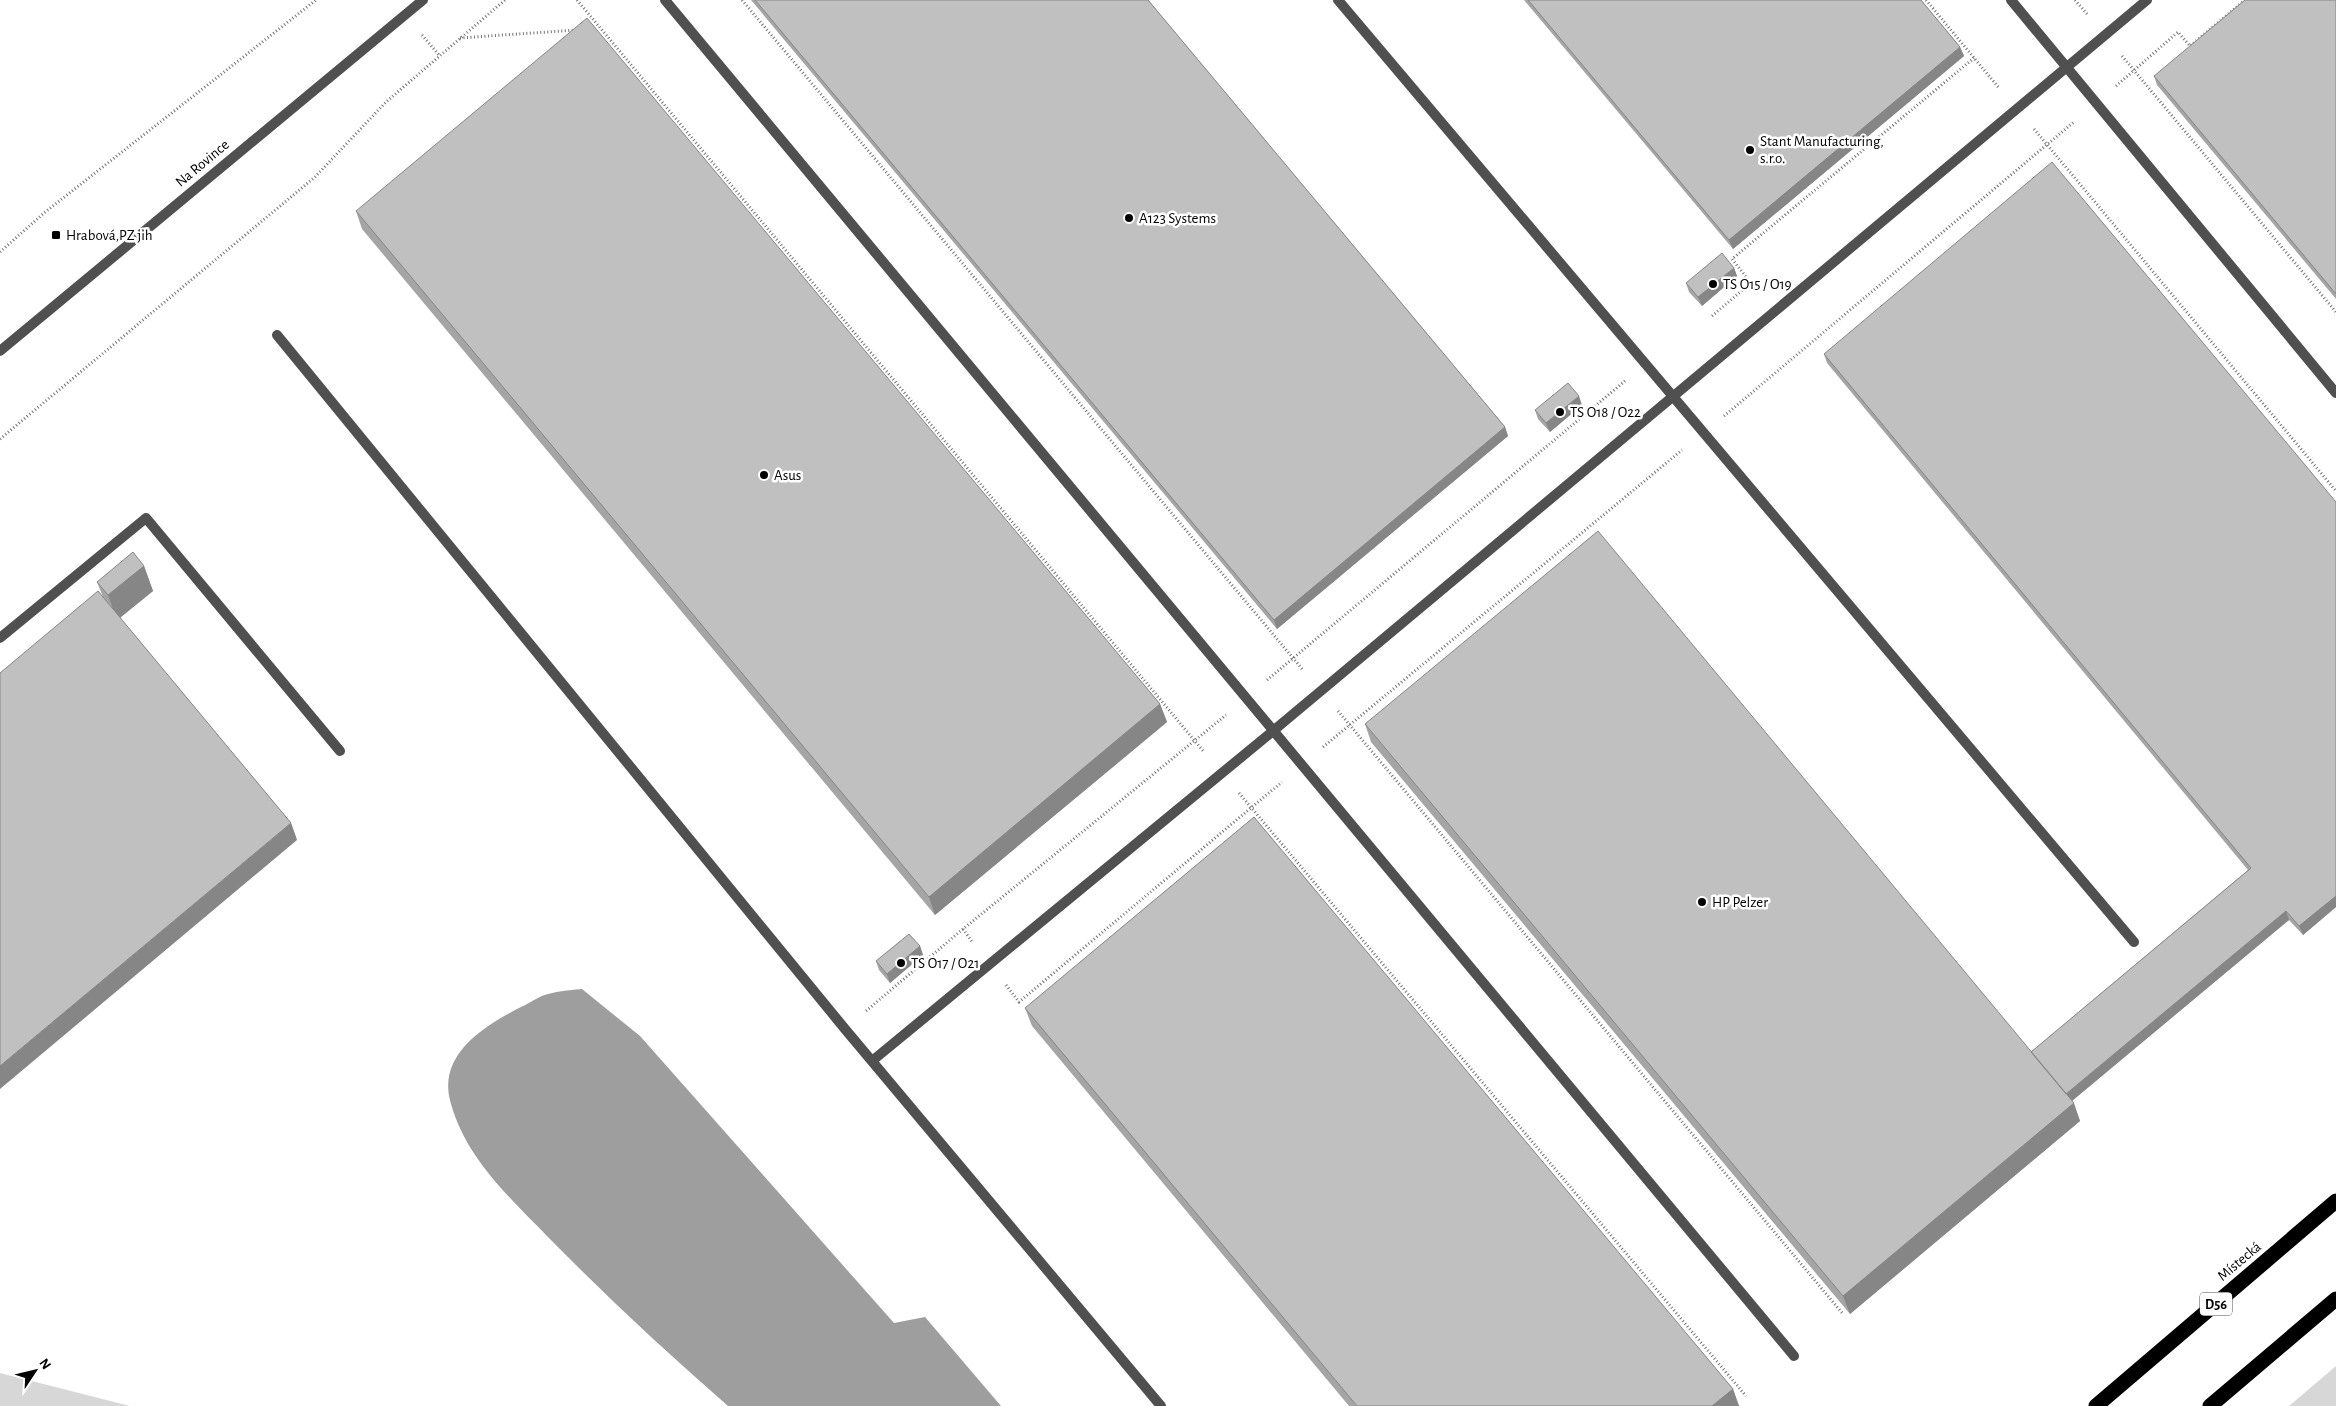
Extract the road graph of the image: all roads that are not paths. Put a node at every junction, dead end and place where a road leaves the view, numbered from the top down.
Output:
1 (423, 0) edge
2 (665, 0) edge
3 (1338, 0) edge
4 (2011, 0) edge
5 (2147, 0) edge
6 (2068, 67) junction
7 (277, 335) dead end
8 (0, 351) edge
9 (2336, 392) edge
10 (1674, 396) junction
11 (0, 638) edge
12 (1273, 731) junction
13 (340, 751) dead end
14 (2134, 942) dead end
15 (872, 1062) junction
16 (2336, 1201) edge
17 (2336, 1299) edge
18 (1794, 1356) dead end
19 (1160, 1406) edge
20 (2096, 1406) edge
21 (2210, 1406) edge

1 - 8 street, Na Rovince
2 - 12 street
3 - 10 street
4 - 6 street
5 - 6 street
6 - 9 street
6 - 10 street
7 - 15 street
10 - 12 street
10 - 14 street
11 - 13 street
12 - 15 street
12 - 18 street
15 - 19 street
16 - 20 highway, Místecká / D56
17 - 21 highway

